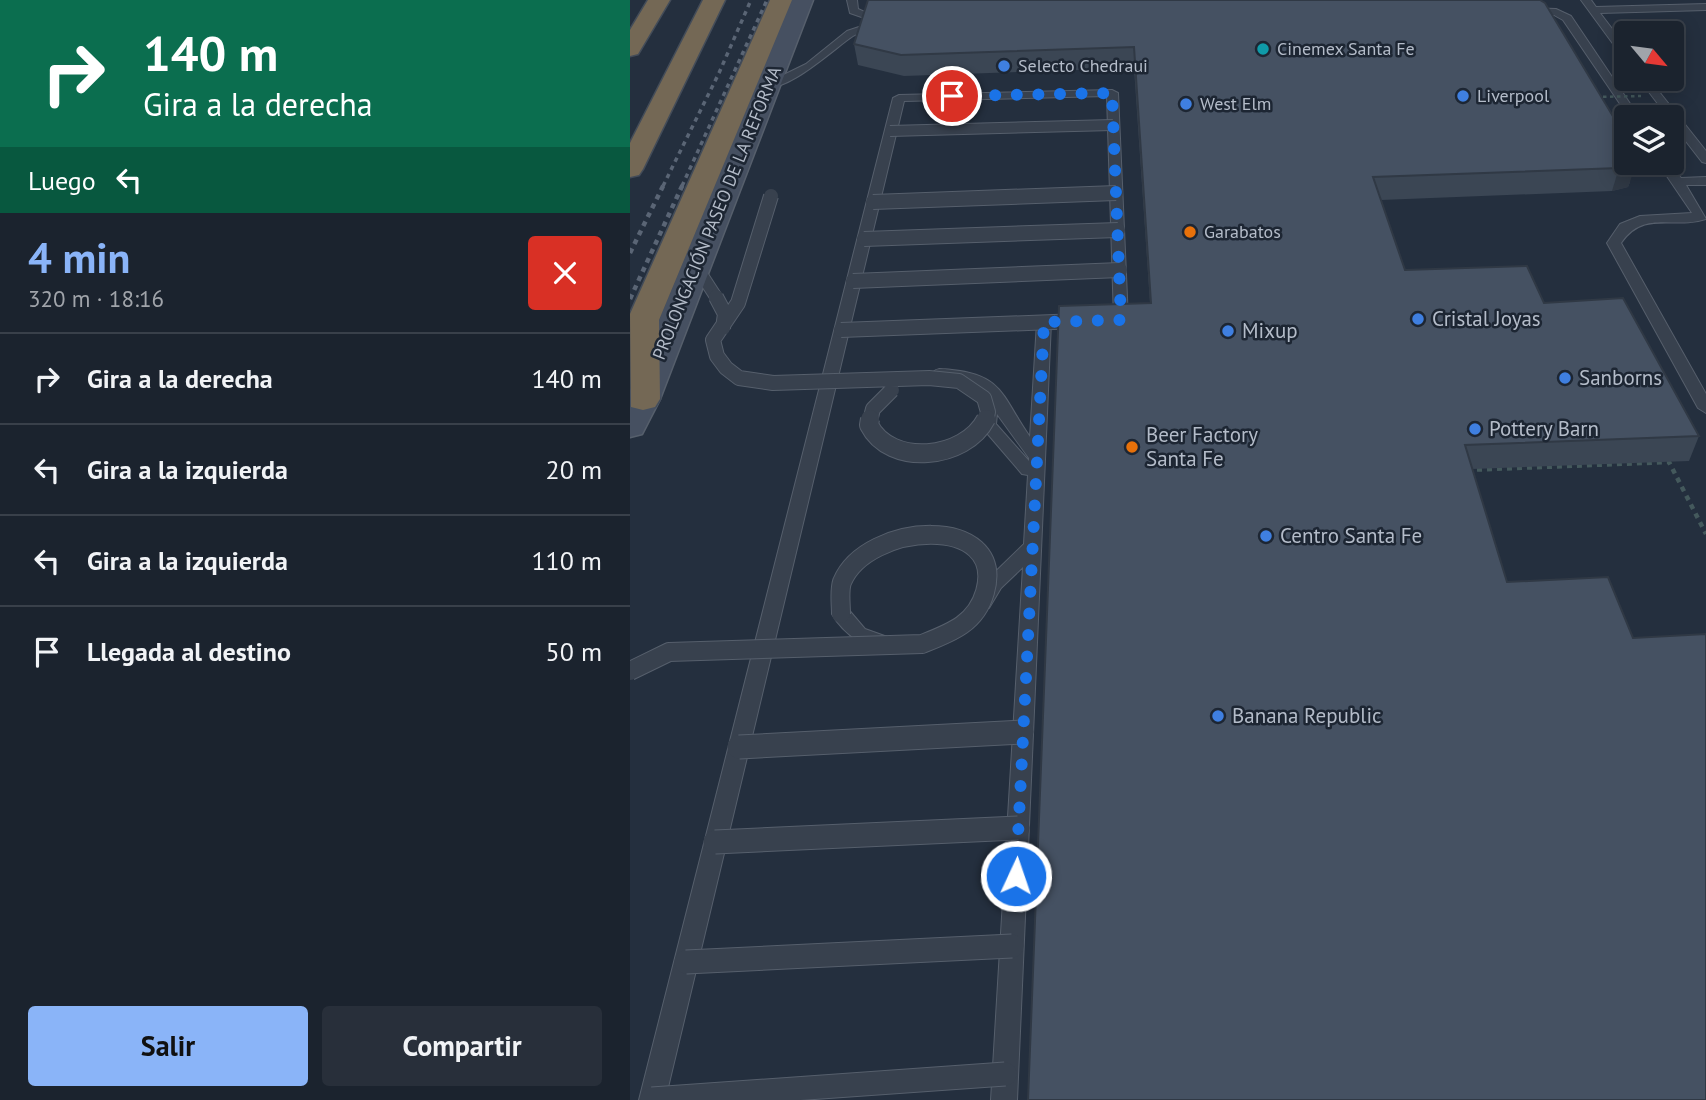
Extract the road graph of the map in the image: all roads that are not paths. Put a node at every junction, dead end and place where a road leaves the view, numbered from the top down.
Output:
1 (659, 0) edge
2 (714, 0) edge
3 (782, 0) edge
4 (802, 0) edge
5 (852, 0) edge
6 (1586, 0) edge
7 (1706, 7) edge
8 (1593, 10) junction
9 (1513, 12) edge
10 (1706, 18) edge
11 (1601, 20) junction
12 (1614, 38) edge
13 (630, 49) edge
14 (768, 85) junction
15 (1653, 91) edge
16 (1626, 105) edge
17 (1113, 125) junction
18 (890, 131) junction
19 (1706, 133) edge
20 (1685, 134) junction
21 (1701, 150) edge
22 (1706, 159) edge
23 (630, 169) edge
24 (1672, 175) edge
25 (1706, 181) edge
26 (1677, 182) junction
27 (1116, 193) junction
28 (771, 196) dead end
29 (873, 202) junction
30 (1118, 230) junction
31 (864, 239) junction
32 (696, 266) junction
33 (1119, 270) junction
34 (853, 281) junction
35 (1044, 322) junction
36 (841, 330) junction
37 (889, 388) junction
38 (643, 399) junction
39 (1706, 408) edge
40 (630, 425) edge
41 (1032, 464) junction
42 (1032, 547) junction
43 (630, 671) edge
44 (1023, 732) junction
45 (739, 747) junction
46 (1018, 828) junction
47 (715, 842) junction
48 (1012, 946) junction
49 (686, 962) junction
50 (1005, 1074) junction
51 (652, 1100) edge
52 (1004, 1100) edge

1 - 13 highway
2 - 23 highway
3 - 38 highway
4 - 14 main road, PROLONGACIÓN PASEO DE LA REFORMA
5 - 14 lane
6 - 8 lane
7 - 8 lane
8 - 11 lane
9 - 16 lane
10 - 11 lane
11 - 12 lane
14 - 32 main road, PROLONGACIÓN PASEO DE LA REFORMA
15 - 20 lane
17 - 18 lane, bridge
17 - 18 lane
17 - 27 lane
18 - 29 lane
19 - 20 lane
20 - 21 lane
21 - 22 lane
24 - 26 lane
25 - 26 lane
26 - 39 lane
27 - 29 lane, bridge
27 - 30 lane
28 - 37 lane, bridge
29 - 31 lane
30 - 31 lane, bridge
30 - 33 lane
31 - 34 lane
32 - 37 lane, bridge
32 - 38 main road, PROLONGACIÓN PASEO DE LA REFORMA
33 - 34 lane, bridge
33 - 35 lane, bridge
34 - 36 lane
35 - 36 lane, bridge
35 - 41 lane
36 - 45 lane
37 - 41 lane
38 - 40 main road, PROLONGACIÓN PASEO DE LA REFORMA
41 - 42 lane
42 - 43 lane, bridge
42 - 44 lane
44 - 45 lane, bridge
44 - 46 lane
45 - 47 lane
46 - 47 lane, bridge
46 - 48 lane
47 - 49 lane
48 - 49 lane, bridge
48 - 50 lane
49 - 51 lane
50 - 51 lane, bridge
50 - 52 lane

